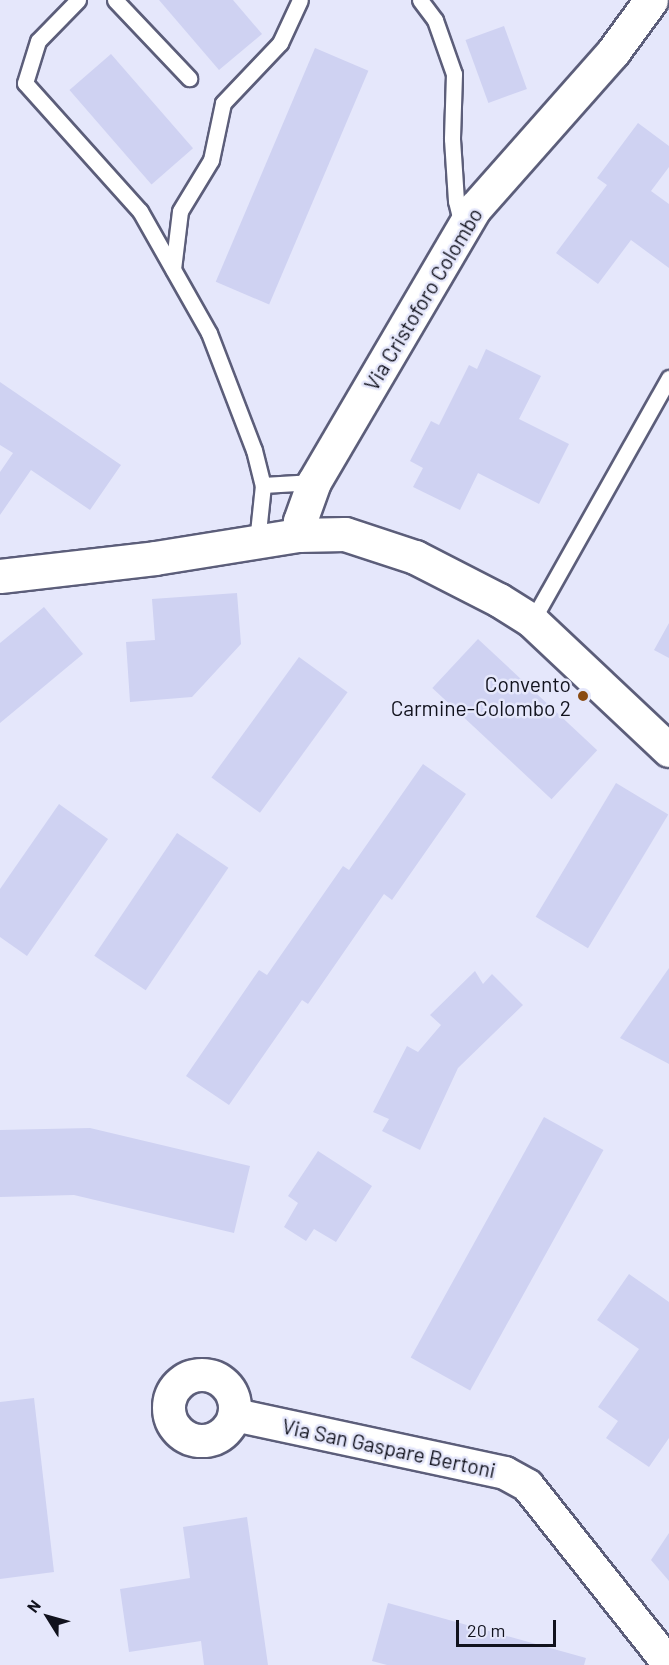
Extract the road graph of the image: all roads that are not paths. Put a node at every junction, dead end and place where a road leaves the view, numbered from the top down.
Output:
1 (78, 0) edge
2 (115, 0) edge
3 (300, 0) edge
4 (420, 0) edge
5 (651, 0) edge
6 (189, 78) dead end
7 (463, 228) junction
8 (172, 269) junction
9 (669, 378) edge
10 (314, 482) junction
11 (263, 485) junction
12 (298, 535) junction
13 (256, 542) junction
14 (0, 576) edge
15 (532, 621) junction
16 (669, 750) edge
17 (235, 1415) dead end
18 (669, 1664) edge

1 - 8 lane
2 - 6 lane
3 - 8 lane
4 - 7 lane
5 - 7 main road, Via Cristoforo Colombo
7 - 10 main road, Via Cristoforo Colombo
8 - 11 lane
9 - 15 lane
10 - 11 lane
10 - 12 main road, Via Cristoforo Colombo
11 - 13 lane
12 - 13 main road
12 - 15 main road
13 - 14 main road
15 - 16 main road
17 - 18 street, Via San Gaspare Bertoni

